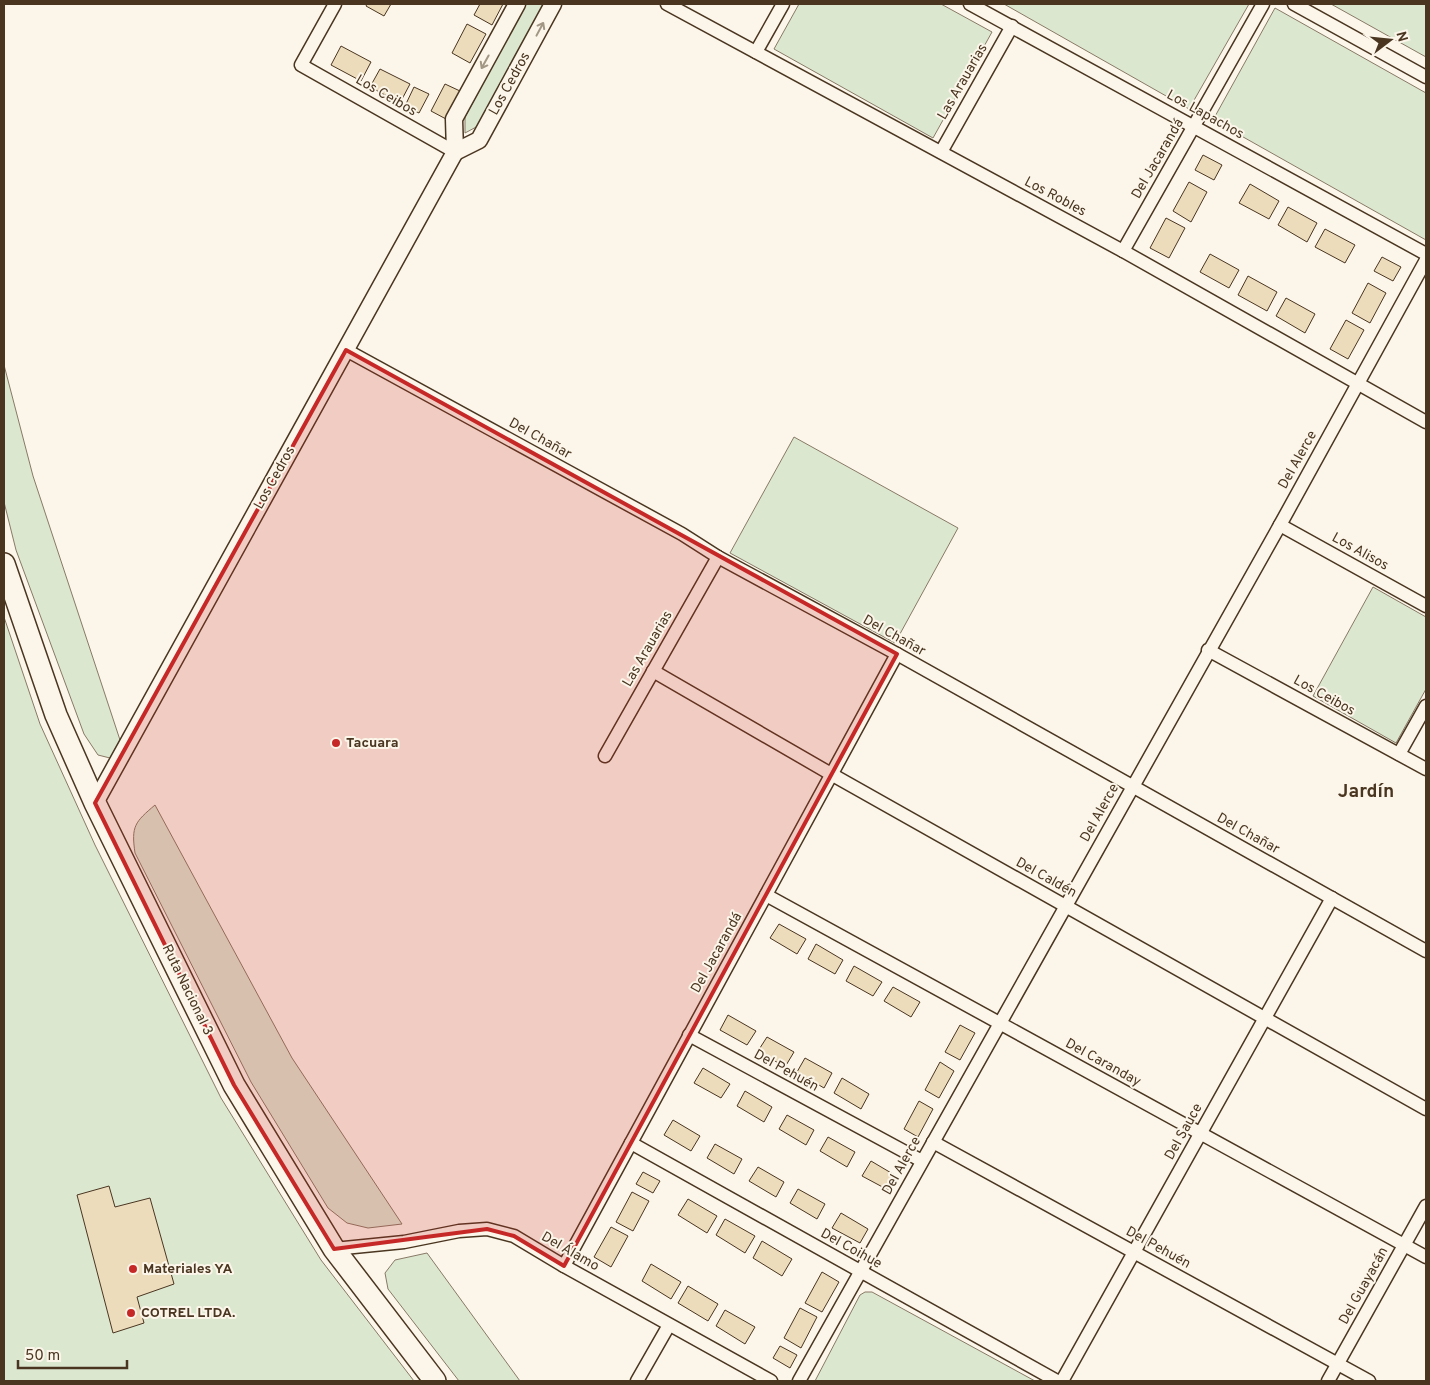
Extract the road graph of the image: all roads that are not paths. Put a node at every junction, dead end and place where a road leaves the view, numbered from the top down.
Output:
1 (335, 4) edge
2 (517, 4) edge
3 (553, 4) edge
4 (667, 4) edge
5 (783, 4) edge
6 (970, 4) edge
7 (1263, 4) edge
8 (1294, 4) edge
9 (1012, 26) junction
10 (756, 52) junction
11 (1426, 77) edge
12 (1194, 126) junction
13 (456, 152) junction
14 (941, 152) junction
15 (1123, 251) junction
16 (1426, 254) edge
17 (1426, 260) edge
18 (346, 350) junction
19 (1357, 383) junction
20 (1426, 422) edge
21 (1280, 525) junction
22 (718, 558) junction
23 (4, 564) edge
24 (1426, 606) edge
25 (1208, 650) junction
26 (897, 654) junction
27 (652, 671) junction
28 (1426, 706) edge
29 (1399, 754) junction
30 (605, 756) dead end
31 (1426, 769) edge
32 (831, 774) junction
33 (1132, 786) junction
34 (95, 804) junction
35 (766, 895) junction
36 (1332, 898) junction
37 (1065, 906) junction
38 (1426, 951) edge
39 (1265, 1018) junction
40 (999, 1023) junction
41 (690, 1035) junction
42 (1426, 1109) edge
43 (1201, 1133) junction
44 (933, 1142) junction
45 (631, 1143) junction
46 (922, 1162) junction
47 (1426, 1206) edge
48 (1404, 1245) junction
49 (334, 1249) junction
50 (1134, 1252) junction
51 (1426, 1257) edge
52 (564, 1266) junction
53 (860, 1272) junction
54 (669, 1325) junction
55 (1337, 1364) junction
56 (435, 1381) edge
57 (637, 1381) edge
58 (770, 1381) edge
59 (799, 1381) edge
60 (1057, 1381) edge
61 (1062, 1381) edge
62 (1328, 1381) edge
63 (1369, 1381) edge

1 - 13 street, Los Ceibos
2 -> 13 street
13 -> 3 street, Los Cedros
4 - 10 street, Los Robles
5 - 10 street
6 - 9 street, Los Lapachos
7 - 12 street, Del Jacarandá
8 - 11 street
9 - 12 street, Los Lapachos
9 - 14 street, Las Arauarias
10 - 14 street, Los Robles
12 - 15 street, Del Jacarandá
12 - 16 street, Los Lapachos
13 - 18 street, Los Cedros
14 - 15 street, Los Robles
15 - 19 street, Los Robles
17 - 19 street, Del Alerce
18 - 22 street, Del Chañar
18 - 34 street, Los Cedros
19 - 20 street, Los Robles
19 - 21 street, Del Alerce
21 - 24 street, Los Alisos
21 - 25 street, Del Alerce
22 - 26 street, Del Chañar
22 - 27 street, Las Arauarias
23 - 34 highway, Ruta Nacional 3
25 - 29 street, Los Ceibos
25 - 33 street, Del Alerce
26 - 32 street, Del Jacarandá
26 - 33 street, Del Chañar
27 - 30 street, Las Arauarias
27 - 32 street, Del Caldén
28 - 29 street
29 - 31 street, Los Ceibos
32 - 35 street, Del Jacarandá
32 - 37 street, Del Caldén
33 - 36 street, Del Chañar
33 - 37 street, Del Alerce
34 - 49 highway, Ruta Nacional 3
35 - 40 street, Del Caranday
35 - 41 street, Del Jacarandá
36 - 38 street, Del Chañar
36 - 39 street, Del Sauce
37 - 39 street, Del Caldén
37 - 40 street, Del Alerce
39 - 42 street, Del Caldén
39 - 43 street, Del Sauce
40 - 43 street, Del Caranday
40 - 44 street, Del Alerce
41 - 45 street, Del Jacarandá
41 - 46 street, Del Pehuén
43 - 48 street, Del Caranday
43 - 50 street, Del Sauce
44 - 46 street, Del Alerce
44 - 50 street, Del Pehuén
45 - 52 street, Del Jacarandá
45 - 53 street, Del Coihue
46 - 53 street, Del Alerce
47 - 48 street, Del Guayacán
48 - 51 street, Del Caranday
48 - 55 street, Del Guayacán
49 - 52 street, Del Álamo
49 - 56 highway, Ruta Nacional 3
50 - 55 street, Del Pehuén
50 - 61 street, Del Sauce
52 - 54 street, Del Álamo
53 - 59 street, Del Alerce
53 - 60 street, Del Coihue
54 - 57 street
54 - 58 street, Del Álamo
55 - 62 street, Del Guayacán
55 - 63 street, Del Pehuén

